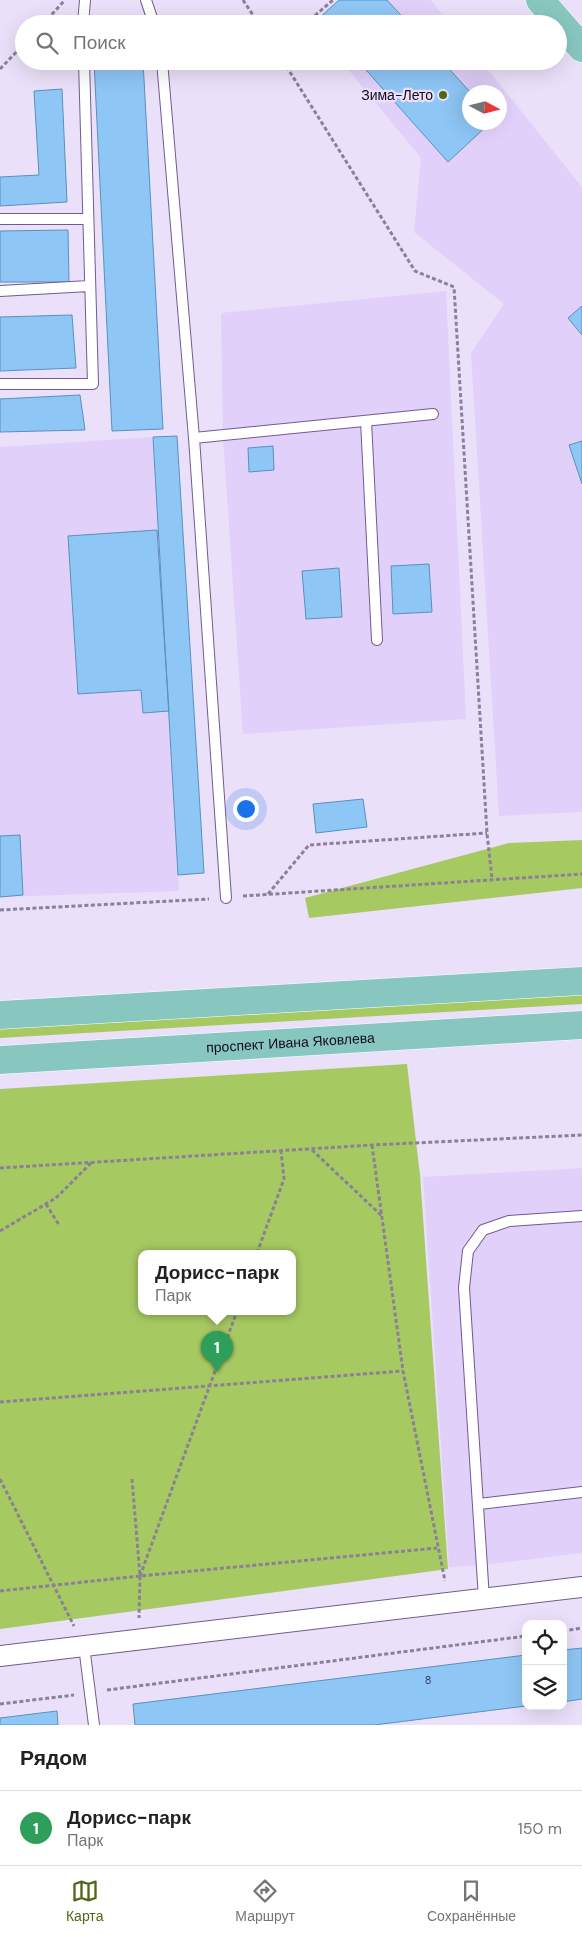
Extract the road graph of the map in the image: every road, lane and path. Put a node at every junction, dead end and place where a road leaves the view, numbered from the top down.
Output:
1 (65, 0) edge
2 (85, 0) edge
3 (146, 0) edge
4 (244, 0) edge
5 (333, 0) edge
6 (545, 3) edge
7 (51, 15) edge
8 (84, 15) edge
9 (151, 15) edge
10 (253, 15) edge
11 (316, 15) edge
12 (555, 15) edge
13 (567, 30) edge
14 (582, 48) edge
15 (15, 53) edge
16 (0, 69) edge
17 (84, 70) edge
18 (163, 70) edge
19 (289, 70) edge
20 (0, 219) edge
21 (88, 219) junction
22 (89, 286) junction
23 (0, 291) edge
24 (0, 384) edge
25 (433, 414) dead end
26 (366, 421) junction
27 (194, 438) junction
28 (377, 640) dead end
29 (487, 832) junction
30 (582, 874) edge
31 (492, 879) junction
32 (267, 895) junction
33 (226, 898) junction
34 (0, 910) edge
35 (582, 981) edge
36 (0, 1015) edge
37 (582, 1025) edge
38 (0, 1060) edge
39 (582, 1135) edge
40 (372, 1145) junction
41 (312, 1149) junction
42 (281, 1151) junction
43 (92, 1163) junction
44 (0, 1168) edge
45 (46, 1204) junction
46 (382, 1216) junction
47 (582, 1216) edge
48 (59, 1225) dead end
49 (0, 1231) edge
50 (258, 1250) edge
51 (236, 1315) edge
52 (403, 1371) junction
53 (210, 1386) junction
54 (0, 1402) edge
55 (0, 1479) edge
56 (132, 1479) dead end
57 (582, 1492) edge
58 (479, 1504) junction
59 (437, 1548) junction
60 (140, 1576) junction
61 (53, 1586) junction
62 (582, 1587) edge
63 (0, 1592) edge
64 (484, 1599) junction
65 (450, 1603) junction
66 (582, 1628) edge
67 (567, 1630) edge
68 (522, 1637) edge
69 (138, 1640) junction
70 (84, 1646) junction
71 (0, 1656) edge
72 (89, 1693) junction
73 (0, 1704) edge
74 (94, 1725) edge

1 - 7 path
2 - 8 lane
3 - 9 lane
4 - 10 path
5 - 11 path
6 - 12 main road
13 - 14 main road
15 - 16 path
17 - 21 lane
18 - 27 lane
19 - 29 path
20 - 21 lane
21 - 22 lane
22 - 23 lane
22 - 24 lane
25 - 26 lane
26 - 27 lane
26 - 28 lane
27 - 33 lane
29 - 31 path
29 - 32 path
30 - 31 path
31 - 32 path
32 - 33 path
33 - 34 path
35 - 36 main road
37 - 38 main road, проспект Ивана Яковлева
39 - 40 path
40 - 41 path
40 - 46 path
41 - 42 path
41 - 46 path
42 - 43 path
42 - 50 path
43 - 44 path
43 - 45 path
45 - 48 path
45 - 49 path
46 - 52 path
47 - 58 lane
51 - 53 path
52 - 53 path
52 - 59 path
53 - 54 path
53 - 60 path
55 - 61 path
56 - 60 path
57 - 58 lane
58 - 64 lane
59 - 60 path
59 - 65 path
60 - 61 path
60 - 69 path
61 - 63 path
61 - 70 path
62 - 64 street
64 - 65 street
65 - 69 street
66 - 67 path
68 - 72 path
69 - 70 street
70 - 71 street
70 - 72 lane
72 - 73 path
72 - 74 lane

